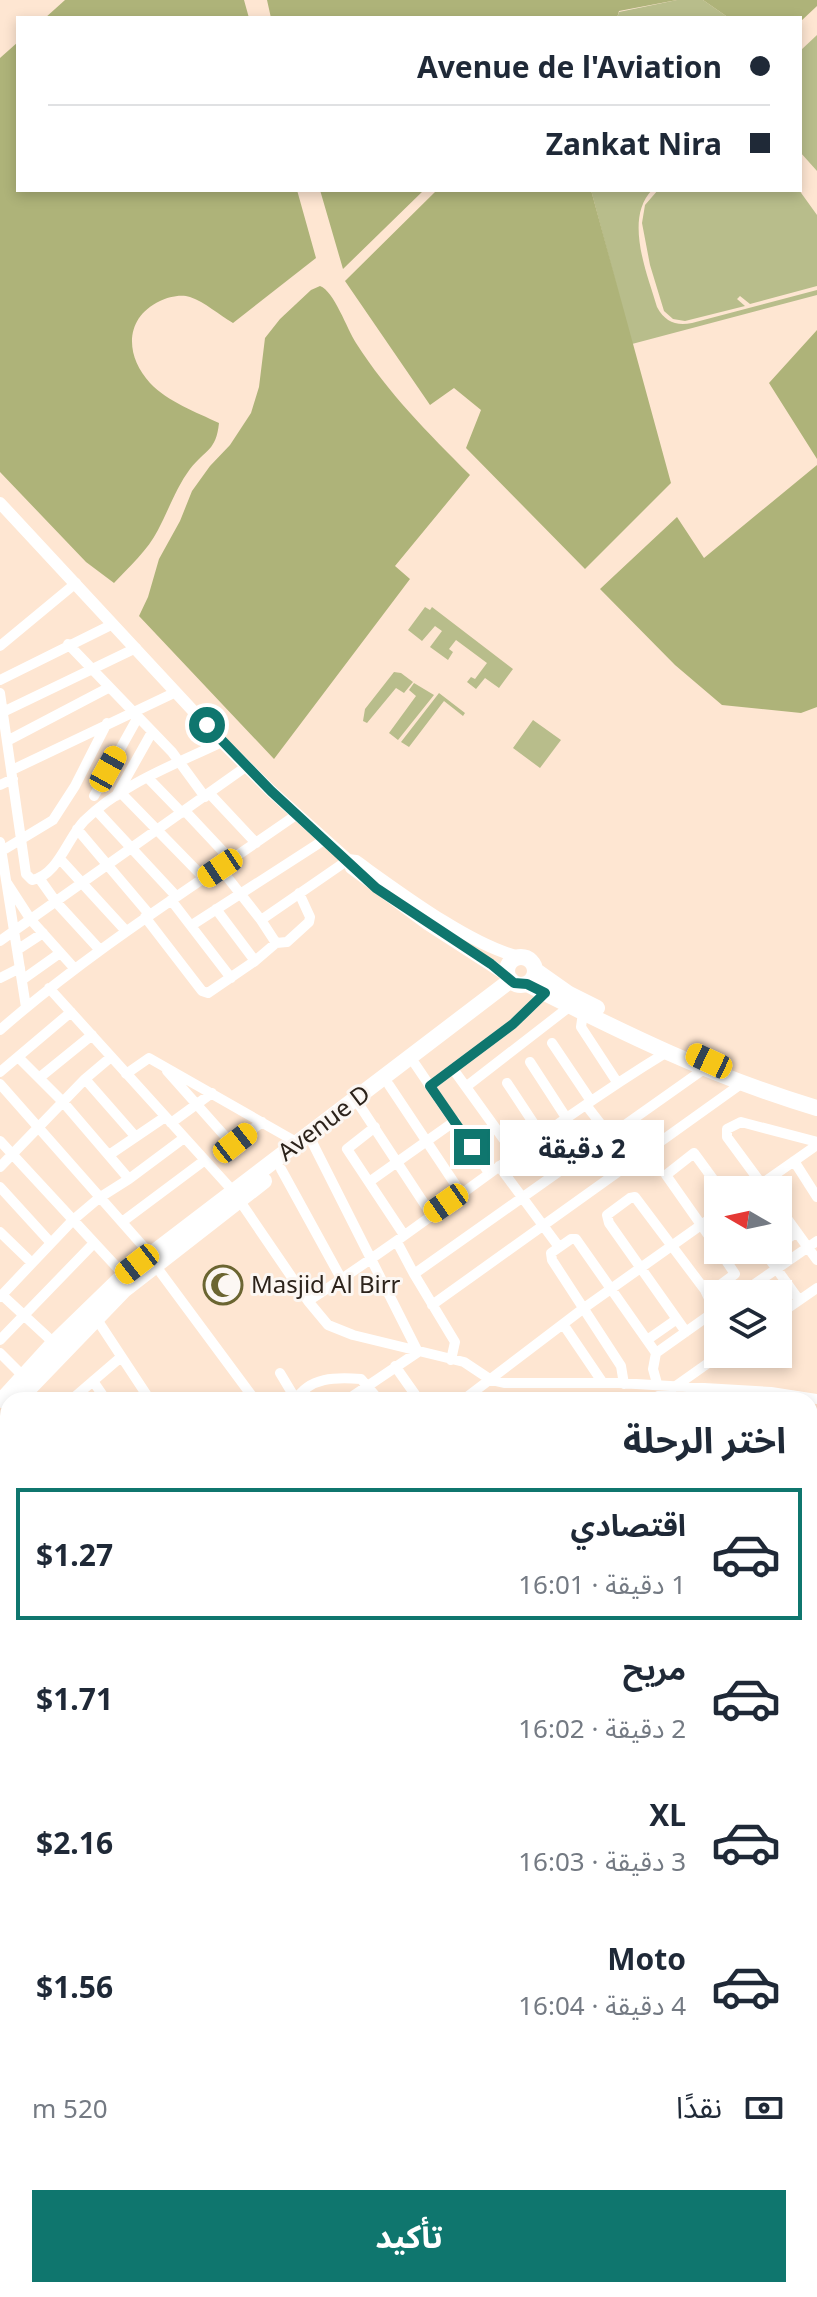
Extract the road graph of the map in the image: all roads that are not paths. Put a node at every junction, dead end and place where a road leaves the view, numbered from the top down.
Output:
1 (0, 503) edge
2 (76, 583) junction
3 (113, 624) junction
4 (68, 644) junction
5 (0, 646) edge
6 (136, 648) junction
7 (90, 668) junction
8 (0, 680) edge
9 (108, 688) junction
10 (176, 692) junction
11 (0, 693) edge
12 (3, 712) junction
13 (135, 714) junction
14 (107, 723) junction
15 (152, 732) junction
16 (7, 741) junction
17 (222, 742) junction
18 (178, 763) junction
19 (247, 766) junction
20 (12, 774) junction
21 (148, 778) junction
22 (0, 785) edge
23 (75, 786) junction
24 (118, 794) junction
25 (94, 796) junction
26 (208, 796) junction
27 (101, 808) junction
28 (183, 812) junction
29 (296, 815) junction
30 (77, 829) junction
31 (158, 830) junction
32 (22, 840) junction
33 (324, 840) junction
34 (256, 843) junction
35 (133, 848) junction
36 (0, 849) edge
37 (60, 859) junction
38 (231, 860) junction
39 (348, 860) junction
40 (108, 866) junction
41 (220, 868) junction
42 (26, 874) junction
43 (39, 878) junction
44 (204, 878) junction
45 (82, 883) junction
46 (8, 884) junction
47 (299, 893) junction
48 (241, 895) junction
49 (174, 898) junction
50 (56, 902) junction
51 (4, 903) edge
52 (216, 909) junction
53 (147, 915) junction
54 (31, 920) junction
55 (261, 920) junction
56 (192, 925) junction
57 (126, 931) junction
58 (14, 932) junction
59 (43, 933) junction
60 (0, 941) edge
61 (276, 943) junction
62 (17, 950) junction
63 (100, 950) junction
64 (60, 953) junction
65 (520, 957) joint
66 (255, 961) junction
67 (75, 969) junction
68 (21, 974) junction
69 (0, 978) edge
70 (231, 978) junction
71 (521, 979) junction
72 (49, 988) junction
73 (545, 993) junction
74 (26, 1007) junction
75 (576, 1010) junction
76 (71, 1012) junction
77 (0, 1030) edge
78 (92, 1035) junction
79 (552, 1043) dead end
80 (667, 1052) junction
81 (18, 1057) junction
82 (111, 1057) junction
83 (530, 1062) dead end
84 (415, 1064) junction
85 (163, 1066) junction
86 (453, 1069) junction
87 (704, 1069) junction
88 (0, 1072) edge
89 (126, 1074) junction
90 (39, 1078) junction
91 (85, 1079) junction
92 (617, 1082) junction
93 (507, 1083) dead end
94 (0, 1084) edge
95 (741, 1084) junction
96 (389, 1085) junction
97 (430, 1086) junction
98 (467, 1086) junction
99 (212, 1093) junction
100 (817, 1098) edge
101 (63, 1102) junction
102 (588, 1103) junction
103 (196, 1105) junction
104 (360, 1106) junction
105 (817, 1108) edge
106 (567, 1119) junction
107 (168, 1120) junction
108 (455, 1121) junction
109 (262, 1122) junction
110 (39, 1127) junction
111 (375, 1127) junction
112 (609, 1135) junction
113 (135, 1136) junction
114 (542, 1136) junction
115 (184, 1138) junction
116 (0, 1141) edge
117 (426, 1141) junction
118 (306, 1143) junction
119 (817, 1143) edge
120 (12, 1154) junction
121 (109, 1155) junction
122 (515, 1155) junction
123 (205, 1160) junction
124 (398, 1161) junction
125 (794, 1161) junction
126 (631, 1163) junction
127 (499, 1166) junction
128 (0, 1167) edge
129 (281, 1169) junction
130 (489, 1173) junction
131 (711, 1176) edge
132 (752, 1176) edge
133 (775, 1176) edge
134 (129, 1179) junction
135 (369, 1182) junction
136 (0, 1187) edge
137 (461, 1193) junction
138 (236, 1196) junction
139 (817, 1197) edge
140 (99, 1198) junction
141 (523, 1198) junction
142 (431, 1214) junction
143 (73, 1220) junction
144 (122, 1222) junction
145 (544, 1223) junction
146 (704, 1223) edge
147 (792, 1225) edge
148 (700, 1226) junction
149 (704, 1231) edge
150 (797, 1232) junction
151 (792, 1235) edge
152 (401, 1238) junction
153 (2, 1239) edge
154 (51, 1243) junction
155 (94, 1243) junction
156 (812, 1244) edge
157 (672, 1246) junction
158 (559, 1247) junction
159 (159, 1254) junction
160 (373, 1260) junction
161 (817, 1260) edge
162 (32, 1263) junction
163 (729, 1264) edge
164 (774, 1264) edge
165 (641, 1267) junction
166 (776, 1268) junction
167 (414, 1274) junction
168 (124, 1275) junction
169 (342, 1280) junction
170 (729, 1280) edge
171 (759, 1280) edge
172 (612, 1288) junction
173 (817, 1288) edge
174 (704, 1289) edge
175 (1, 1296) edge
176 (799, 1300) junction
177 (308, 1301) junction
178 (432, 1305) junction
179 (792, 1305) edge
180 (584, 1308) junction
181 (23, 1316) junction
182 (96, 1318) junction
183 (677, 1319) junction
184 (704, 1319) edge
185 (563, 1324) junction
186 (686, 1332) junction
187 (0, 1340) edge
188 (647, 1340) junction
189 (54, 1343) junction
190 (418, 1352) junction
191 (0, 1353) edge
192 (656, 1353) junction
193 (121, 1357) junction
194 (451, 1360) junction
195 (395, 1366) junction
196 (704, 1366) edge
197 (280, 1373) dead end
198 (23, 1376) junction
199 (491, 1380) junction
200 (93, 1381) junction
201 (603, 1383) junction
202 (624, 1384) junction
203 (368, 1385) junction
204 (658, 1387) junction
205 (672, 1388) junction
206 (13, 1392) edge
207 (17, 1392) edge
208 (80, 1392) edge
209 (101, 1392) edge
210 (145, 1392) edge
211 (250, 1392) edge
212 (292, 1392) edge
213 (306, 1392) edge
214 (358, 1392) edge
215 (373, 1392) edge
216 (413, 1392) edge
217 (478, 1392) edge
218 (667, 1392) edge
219 (709, 1392) edge

1 - 2 street
2 - 3 street
2 - 5 street
3 - 4 street
3 - 6 street
4 - 7 street
4 - 8 street
6 - 7 street
6 - 10 street
7 - 9 street
7 - 12 street
9 - 13 street
9 - 16 street
10 - 13 street
10 - 17 street
11 - 12 street
12 - 16 street
13 - 14 street
13 - 15 street
13 - 25 street
14 - 20 street
14 - 23 street
15 - 18 street
15 - 24 street
16 - 20 street
17 - 18 street
17 - 19 street
18 - 21 street
18 - 26 street
19 - 26 street
19 - 29 street
20 - 22 street
20 - 32 street
21 - 24 street
21 - 28 street
23 - 25 street
23 - 32 street
24 - 27 street
24 - 31 street
25 - 27 street
26 - 28 street
26 - 34 street
27 - 30 street
27 - 35 street
28 - 31 street
28 - 38 street
29 - 33 street
29 - 34 street
30 - 37 street
30 - 40 street
31 - 35 street
31 - 44 street
32 - 36 street
32 - 42 street
33 - 39 street
33 - 48 street
34 - 38 street
35 - 40 street
35 - 49 street
36 - 46 street
37 - 43 street
37 - 45 street
38 - 41 street
39 - 47 street
39 - 65 street
39 - 71 street
40 - 45 street
40 - 53 street
41 - 44 street
41 - 48 street
42 - 43 street
42 - 46 street
43 - 50 street
44 - 49 street
45 - 50 street
45 - 57 street
46 - 51 street
46 - 54 street
47 - 55 street
47 - 61 street
48 - 52 street
48 - 55 street
49 - 53 street
49 - 56 street
50 - 54 street
50 - 63 street
51 - 58 street
52 - 56 street
52 - 66 street
53 - 57 street
53 - 70 street
54 - 58 street
54 - 59 street
55 - 61 street
56 - 70 street
57 - 63 street
58 - 60 street
58 - 62 street
59 - 62 street
59 - 64 street
61 - 66 street
62 - 68 street
63 - 67 street
64 - 67 street
64 - 68 street
65 - 71 main road
66 - 70 street
67 - 72 street
68 - 69 street
68 - 74 street
71 - 73 main road
71 - 84 main road, Avenue D
71 - 100 main road
71 - 118 main road, Avenue D
72 - 74 street
72 - 76 street
73 - 75 main road
73 - 86 street
74 - 77 street
75 - 80 main road
75 - 92 street
75 - 98 street
76 - 78 street
76 - 81 street
78 - 82 street
78 - 90 street
79 - 102 street
80 - 87 main road
80 - 92 street
81 - 88 street
81 - 90 street
82 - 89 street
82 - 91 street
83 - 106 street
84 - 96 main road, Avenue D
84 - 97 street
85 - 89 street
85 - 99 street
85 - 103 street
86 - 97 street
86 - 98 street
87 - 95 main road
87 - 112 street
89 - 107 street
90 - 101 street
91 - 101 street
91 - 113 street
92 - 102 street
93 - 114 street
94 - 110 street
95 - 105 main road
95 - 126 street
96 - 104 main road, Avenue D
96 - 117 street
97 - 108 street
98 - 122 street
99 - 103 street
99 - 109 street
101 - 110 street
101 - 121 street
102 - 106 street
102 - 112 street
103 - 107 street
103 - 109 street
104 - 111 street
104 - 118 main road, Avenue D
106 - 114 street
107 - 113 street
107 - 115 street
108 - 117 street
108 - 130 street
109 - 118 street
110 - 120 street
110 - 140 street
111 - 124 street
111 - 135 street
112 - 126 street
112 - 141 street
113 - 121 street
114 - 122 street
115 - 123 street
115 - 134 street
116 - 120 street
117 - 124 street
117 - 137 street
118 - 129 main road, Avenue D
118 - 138 main road, Avenue D
118 - 160 street
119 - 125 street
119 - 132 street
120 - 128 street
120 - 143 street
121 - 134 street
122 - 127 street
123 - 138 street
123 - 144 street
124 - 135 street
124 - 142 street
125 - 133 street
125 - 139 street
126 - 145 street
127 - 130 street
127 - 141 street
129 - 138 main road, Avenue D
129 - 169 street
130 - 137 street
131 - 148 street
134 - 140 street
135 - 152 street
136 - 154 street
137 - 142 street
138 - 159 main road, Avenue D
138 - 177 street
140 - 143 street
140 - 144 street
141 - 145 street
141 - 167 street
142 - 152 street
143 - 154 street
143 - 155 street
144 - 159 street
145 - 158 street
145 - 178 street
146 - 148 street
147 - 150 street
148 - 149 street
148 - 157 street
150 - 151 street
150 - 156 street
152 - 160 street
152 - 167 street
153 - 162 street
154 - 162 street
155 - 168 street
155 - 181 street
156 - 161 street
156 - 166 street
157 - 165 street
157 - 165 street
157 - 174 street
158 - 172 street
158 - 180 street
159 - 168 main road, Avenue D
159 - 182 main road, Avenue D
159 - 211 street
160 - 169 street
160 - 190 street
162 - 175 street
163 - 170 street
164 - 166 street
165 - 172 street
165 - 183 street
166 - 171 street
166 - 176 street
167 - 178 street
168 - 189 main road, Avenue D
169 - 177 street
172 - 180 street
172 - 188 street
173 - 176 street
175 - 181 street
176 - 179 street
177 - 190 street
178 - 194 street
180 - 185 street
180 - 202 street
181 - 187 street
181 - 189 street
182 - 193 street
182 - 207 main road, Avenue D
183 - 186 street
183 - 188 street
184 - 186 street
185 - 199 street
185 - 201 street
186 - 192 street
188 - 192 street
189 - 198 main road, Avenue D
190 - 194 street
190 - 195 street
191 - 198 street
192 - 204 street
193 - 200 street
193 - 210 street
194 - 199 street
195 - 203 street
195 - 216 street
196 - 205 street
197 - 212 street
198 - 206 main road, Avenue D
199 - 201 street
199 - 217 street
200 - 208 street
200 - 209 street
201 - 202 street
202 - 204 street
203 - 213 street
203 - 214 street
203 - 215 street
204 - 205 street
205 - 218 street
205 - 219 street

